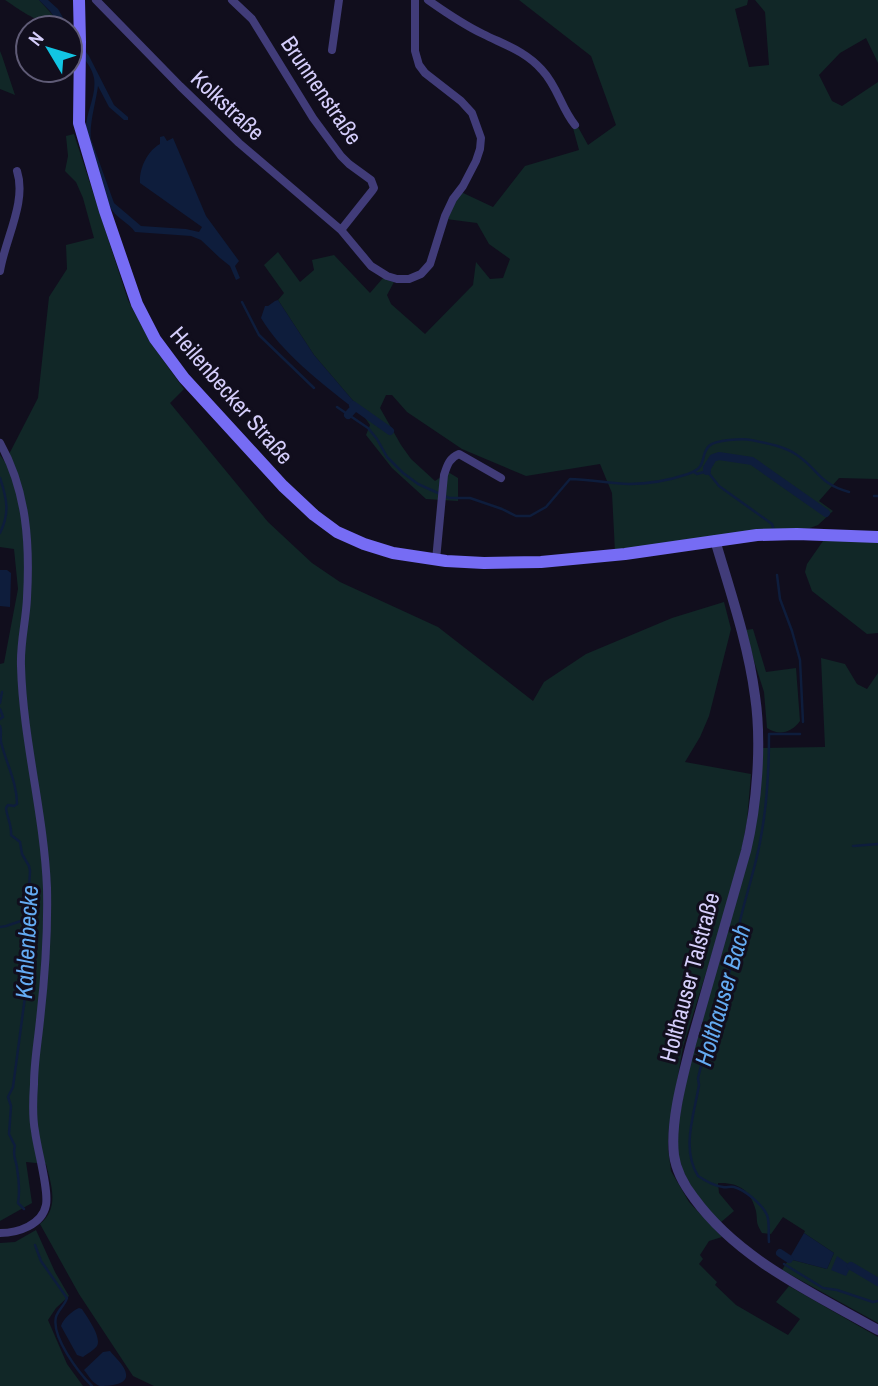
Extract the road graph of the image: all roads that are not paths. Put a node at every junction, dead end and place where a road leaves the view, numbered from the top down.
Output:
1 (79, 0) edge
2 (96, 0) edge
3 (232, 0) edge
4 (339, 0) edge
5 (415, 0) edge
6 (428, 0) edge
7 (332, 50) dead end
8 (575, 125) dead end
9 (17, 171) dead end
10 (341, 230) junction
11 (0, 271) edge
12 (0, 443) edge
13 (501, 478) dead end
14 (878, 537) edge
15 (715, 540) junction
16 (436, 560) junction
17 (0, 1233) edge
18 (878, 1330) edge

1 - 16 main road, Heilenbecker Straße
2 - 10 street, Kolkstraße
3 - 10 street, Brunnenstraße
4 - 7 street
5 - 10 street, Kolkstraße
6 - 8 street
9 - 11 street
12 - 17 street
13 - 16 street
14 - 15 main road, Heilenbecker Straße
15 - 16 main road, Heilenbecker Straße
15 - 18 street, Holthauser Talstraße

